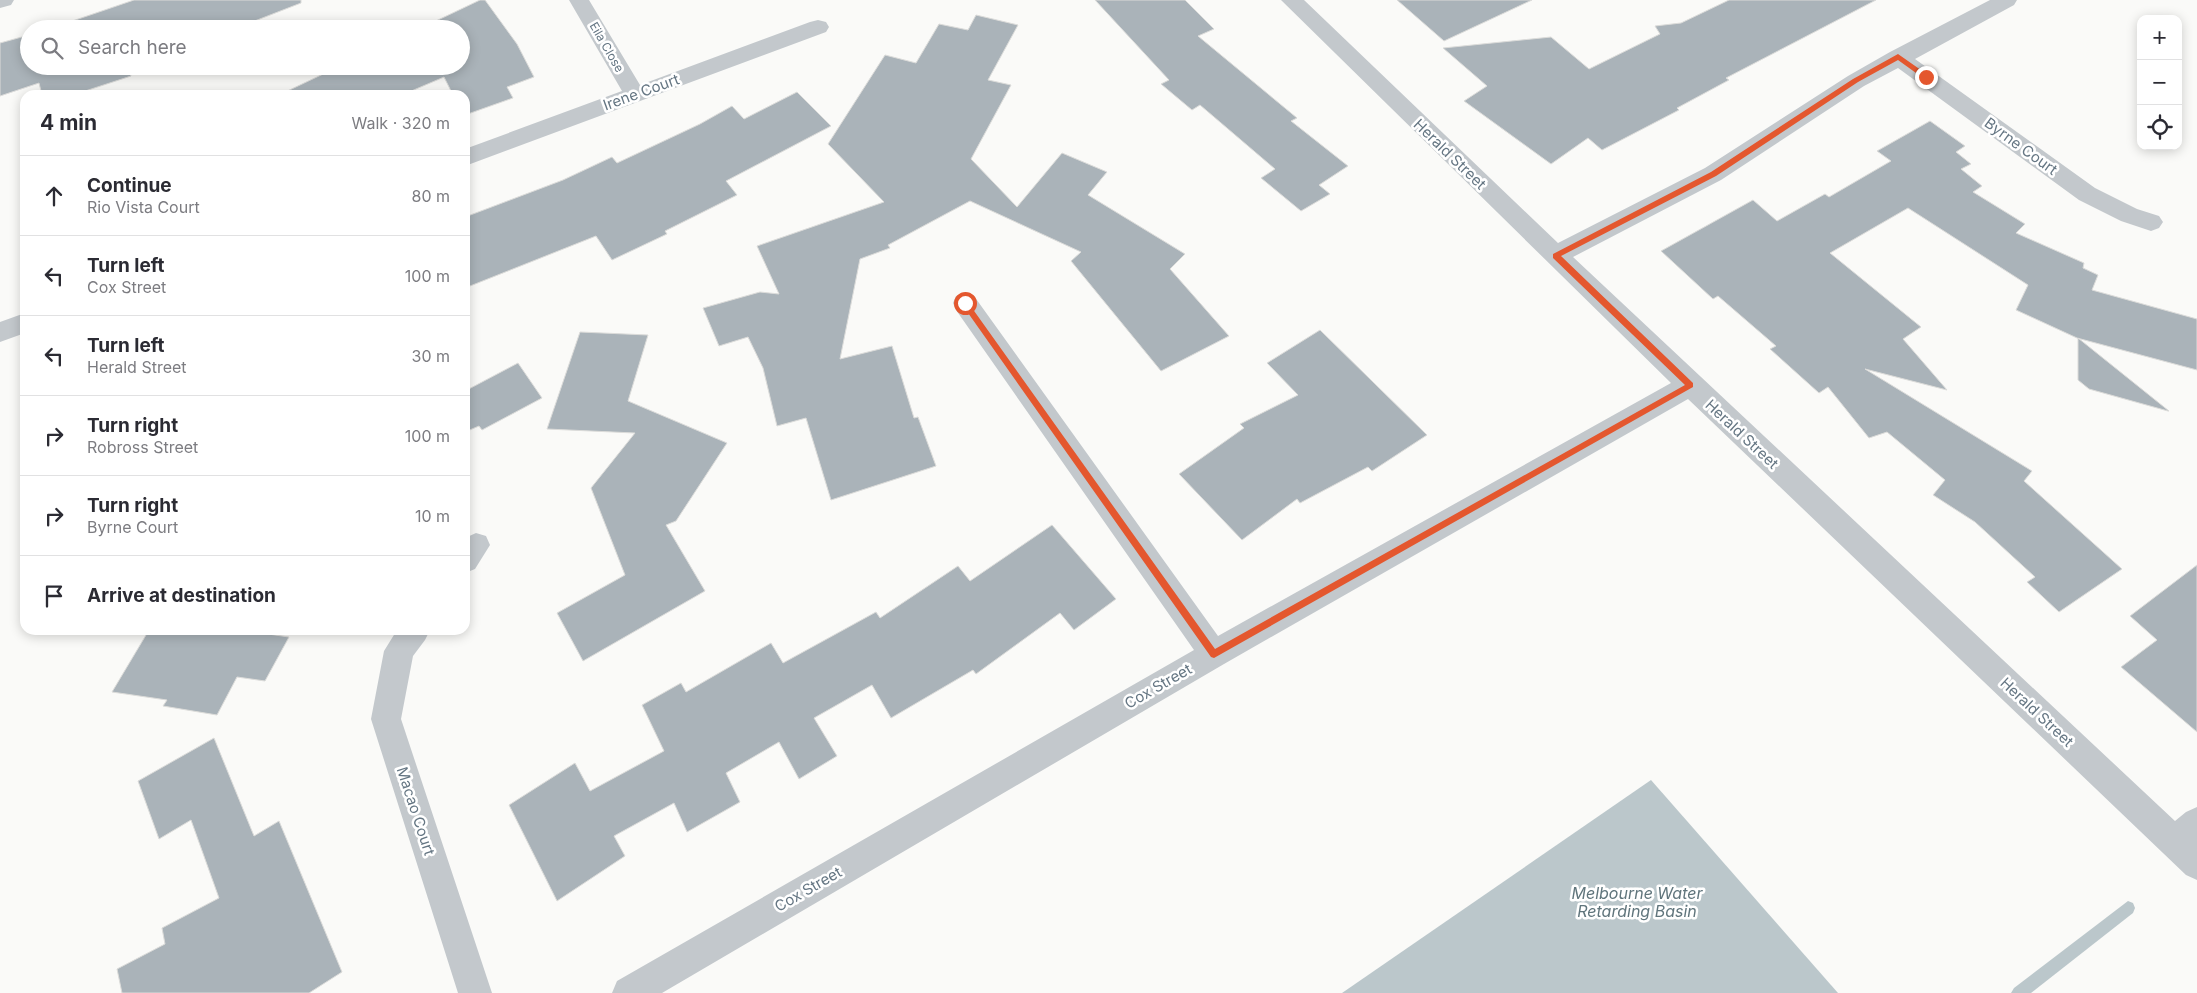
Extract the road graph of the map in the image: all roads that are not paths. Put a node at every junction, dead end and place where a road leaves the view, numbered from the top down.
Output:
1 (4, 0) edge
2 (579, 0) edge
3 (1291, 0) edge
4 (2007, 0) edge
5 (0, 1) edge
6 (818, 27) dead end
7 (1898, 57) junction
8 (635, 95) junction
9 (470, 156) edge
10 (2151, 222) dead end
11 (1555, 256) junction
12 (965, 303) dead end
13 (20, 325) edge
14 (0, 332) edge
15 (1690, 385) junction
16 (411, 635) edge
17 (1214, 654) junction
18 (2186, 833) edge
19 (2197, 864) edge
20 (475, 993) edge
21 (629, 993) edge

1 - 5 street
2 - 8 street, Eila Close
3 - 11 street, Herald Street
4 - 7 street
6 - 8 street, Irene Court
7 - 10 street, Byrne Court
7 - 11 street
8 - 9 street, Irene Court
11 - 15 street, Herald Street
12 - 17 street
13 - 14 street
15 - 17 street, Cox Street
15 - 18 street, Herald Street
16 - 20 street, Macao Court
17 - 21 street, Cox Street
18 - 19 street, Herald Street

